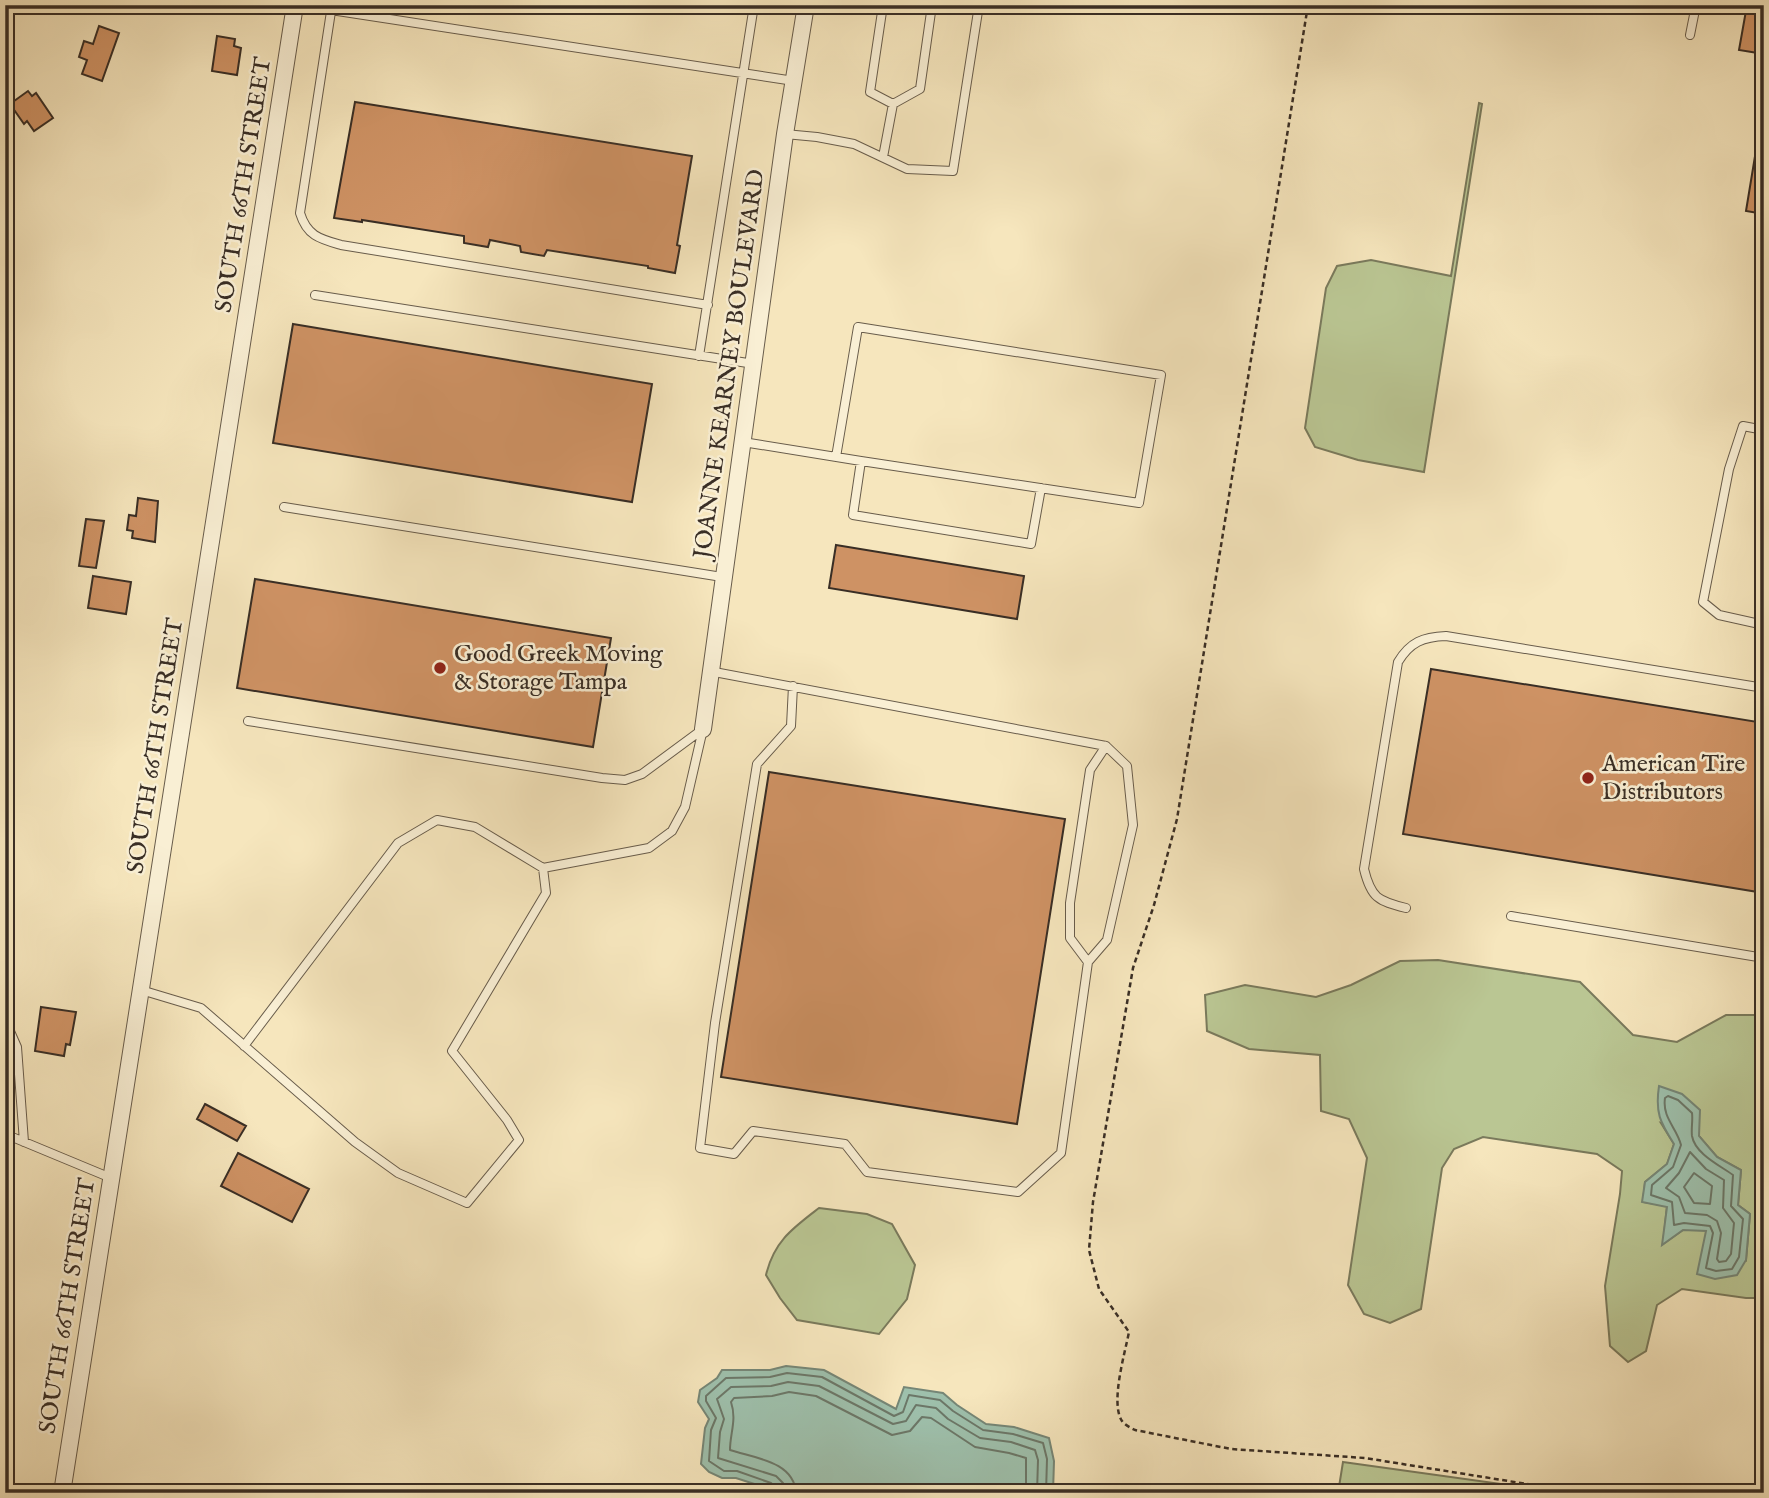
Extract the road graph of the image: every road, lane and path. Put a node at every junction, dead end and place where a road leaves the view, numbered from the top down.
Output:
1 (295, 5) edge
2 (754, 5) edge
3 (806, 5) edge
4 (883, 5) edge
5 (932, 5) edge
6 (979, 5) edge
7 (1308, 5) edge
8 (1696, 5) edge
9 (332, 7) edge
10 (5, 33) edge
11 (1690, 35) dead end
12 (5, 55) edge
13 (744, 72) junction
14 (794, 81) junction
15 (893, 104) junction
16 (785, 134) junction
17 (883, 158) junction
18 (315, 295) dead end
19 (708, 304) junction
20 (699, 356) junction
21 (754, 364) junction
22 (1764, 429) edge
23 (743, 442) junction
24 (836, 457) junction
25 (861, 461) junction
26 (1041, 488) junction
27 (284, 507) dead end
28 (722, 577) junction
29 (1764, 625) edge
30 (709, 671) junction
31 (793, 686) junction
32 (1764, 688) edge
33 (248, 721) dead end
34 (703, 729) junction
35 (1106, 746) junction
36 (543, 867) junction
37 (1406, 908) dead end
38 (1511, 916) dead end
39 (1764, 958) edge
40 (1088, 962) junction
41 (141, 990) junction
42 (5, 1020) edge
43 (244, 1046) junction
44 (5, 1134) edge
45 (24, 1142) junction
46 (111, 1178) junction
47 (62, 1493) edge
48 (1583, 1493) edge

1 - 41 street, SOUTH 66TH STREET
2 - 13 lane
3 - 14 street, JOANNE KEARNEY BOULEVARD
4 - 15 lane
5 - 15 lane
6 - 17 lane
7 - 48 path
8 - 11 lane
9 - 13 lane
9 - 19 lane
10 - 12 lane
13 - 14 lane
13 - 19 lane
14 - 16 street, JOANNE KEARNEY BOULEVARD
15 - 17 lane
16 - 17 lane
16 - 21 street, JOANNE KEARNEY BOULEVARD
18 - 20 lane
19 - 20 lane
20 - 21 lane
21 - 23 street, JOANNE KEARNEY BOULEVARD
22 - 29 lane
23 - 24 lane
23 - 28 street, JOANNE KEARNEY BOULEVARD
24 - 25 lane
24 - 26 lane
25 - 26 lane
25 - 26 lane
27 - 28 lane
28 - 30 street, JOANNE KEARNEY BOULEVARD
30 - 31 lane
30 - 34 street, JOANNE KEARNEY BOULEVARD
31 - 35 lane
31 - 40 lane
32 - 37 lane
33 - 34 lane
34 - 36 lane
35 - 40 lane
35 - 40 lane
36 - 43 lane
36 - 43 lane
38 - 39 lane
41 - 43 lane
41 - 46 street, SOUTH 66TH STREET
42 - 45 lane
44 - 45 lane
45 - 46 lane
46 - 47 street, SOUTH 66TH STREET

